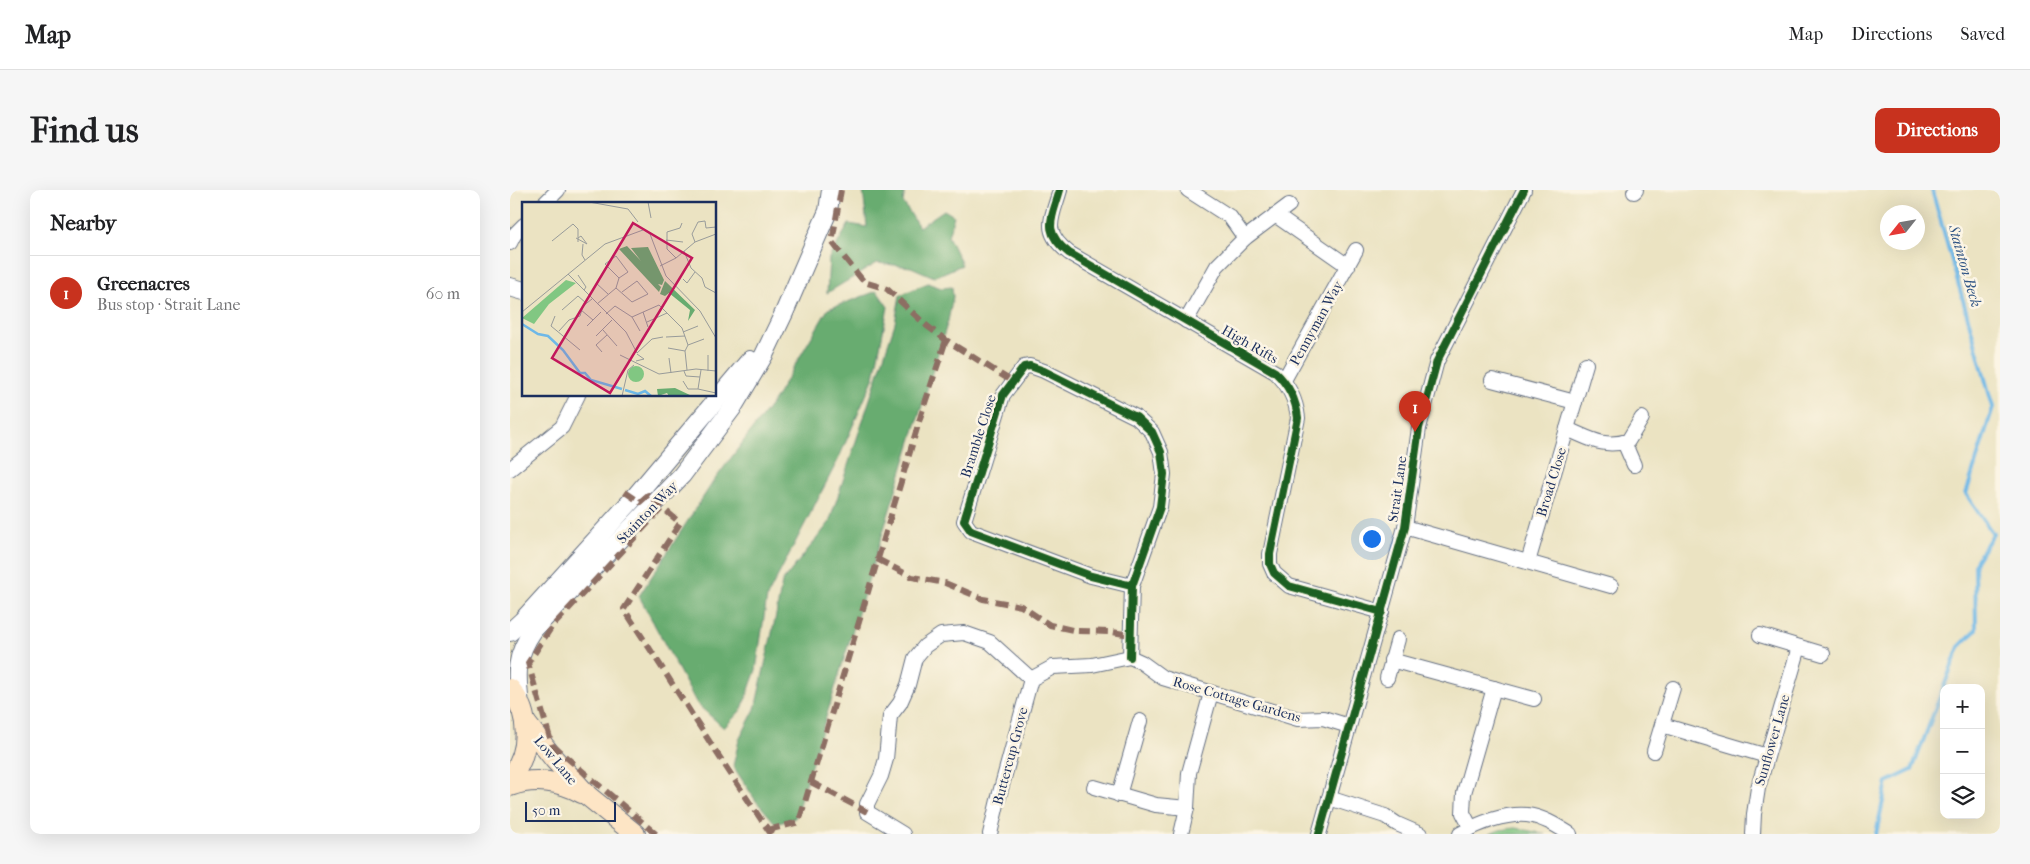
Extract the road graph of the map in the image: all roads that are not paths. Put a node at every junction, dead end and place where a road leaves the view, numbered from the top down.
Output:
1 (558, 190) edge
2 (831, 190) edge
3 (1060, 190) edge
4 (1188, 190) edge
5 (1524, 190) edge
6 (546, 202) edge
7 (1289, 206) dead end
8 (1275, 216) junction
9 (522, 227) edge
10 (1245, 238) junction
11 (510, 242) edge
12 (1356, 250) dead end
13 (1348, 266) junction
14 (1186, 321) junction
15 (1586, 364) dead end
16 (1284, 380) junction
17 (1492, 380) dead end
18 (578, 396) edge
19 (722, 398) edge
20 (1575, 402) junction
21 (1642, 418) dead end
22 (1567, 429) junction
23 (1624, 442) junction
24 (1634, 465) dead end
25 (510, 469) edge
26 (1405, 526) junction
27 (1528, 562) junction
28 (1132, 586) junction
29 (1611, 586) dead end
30 (1382, 612) junction
31 (510, 632) edge
32 (1760, 635) dead end
33 (1398, 639) dead end
34 (1799, 647) junction
35 (1823, 654) dead end
36 (1130, 657) junction
37 (1392, 660) junction
38 (1387, 678) dead end
39 (1031, 679) junction
40 (1494, 688) junction
41 (1673, 688) dead end
42 (1211, 693) junction
43 (1534, 699) dead end
44 (518, 705) edge
45 (1140, 721) dead end
46 (1662, 725) junction
47 (1349, 726) junction
48 (1654, 751) dead end
49 (1768, 756) junction
50 (510, 778) edge
51 (510, 786) edge
52 (1094, 787) dead end
53 (1119, 794) junction
54 (588, 796) junction
55 (1329, 798) junction
56 (1187, 808) junction
57 (1395, 829) edge
58 (1466, 831) edge
59 (635, 834) edge
60 (903, 834) edge
61 (990, 834) edge
62 (1181, 834) edge
63 (1319, 834) edge
64 (1420, 834) edge
65 (1570, 834) edge
66 (1753, 834) edge

1 - 6 street
2 - 19 street, Stainton Way
3 - 14 street, High Rifts
4 - 10 street
5 - 26 street, Strait Lane
7 - 8 street
8 - 10 street
8 - 13 street, Pennyman Way
9 - 11 street
10 - 14 street
12 - 13 street, Pennyman Way
13 - 16 street, Pennyman Way
14 - 16 street, High Rifts
15 - 20 street, Broad Close
16 - 30 street, High Rifts
17 - 20 street
18 - 25 street
19 - 31 street, Stainton Way
19 - 44 street, Stainton Way
20 - 22 street, Broad Close
21 - 23 street
22 - 23 street
22 - 27 street, Broad Close
23 - 24 street
26 - 27 street
26 - 30 street, Strait Lane
27 - 29 street
28 - 28 street, Bramble Close
28 - 36 street, Bramble Close
30 - 47 street, Strait Lane
32 - 34 street
33 - 37 street
34 - 35 street
34 - 49 street, Sunflower Lane
36 - 39 street
36 - 42 street, Rose Cottage Gardens
37 - 38 street
37 - 40 street
39 - 60 street
39 - 61 street, Buttercup Grove
40 - 43 street
40 - 58 street
41 - 46 street
42 - 47 street, Rose Cottage Gardens
42 - 56 street
44 - 50 main road
44 - 54 main road, Low Lane
45 - 53 street
46 - 48 street
46 - 49 street
47 - 55 street, Strait Lane
49 - 66 street, Sunflower Lane
51 - 54 main road, Low Lane
52 - 53 street
53 - 56 street
54 - 59 main road, Low Lane
55 - 57 street
55 - 63 street, Strait Lane
56 - 62 street
57 - 64 street
58 - 65 street

